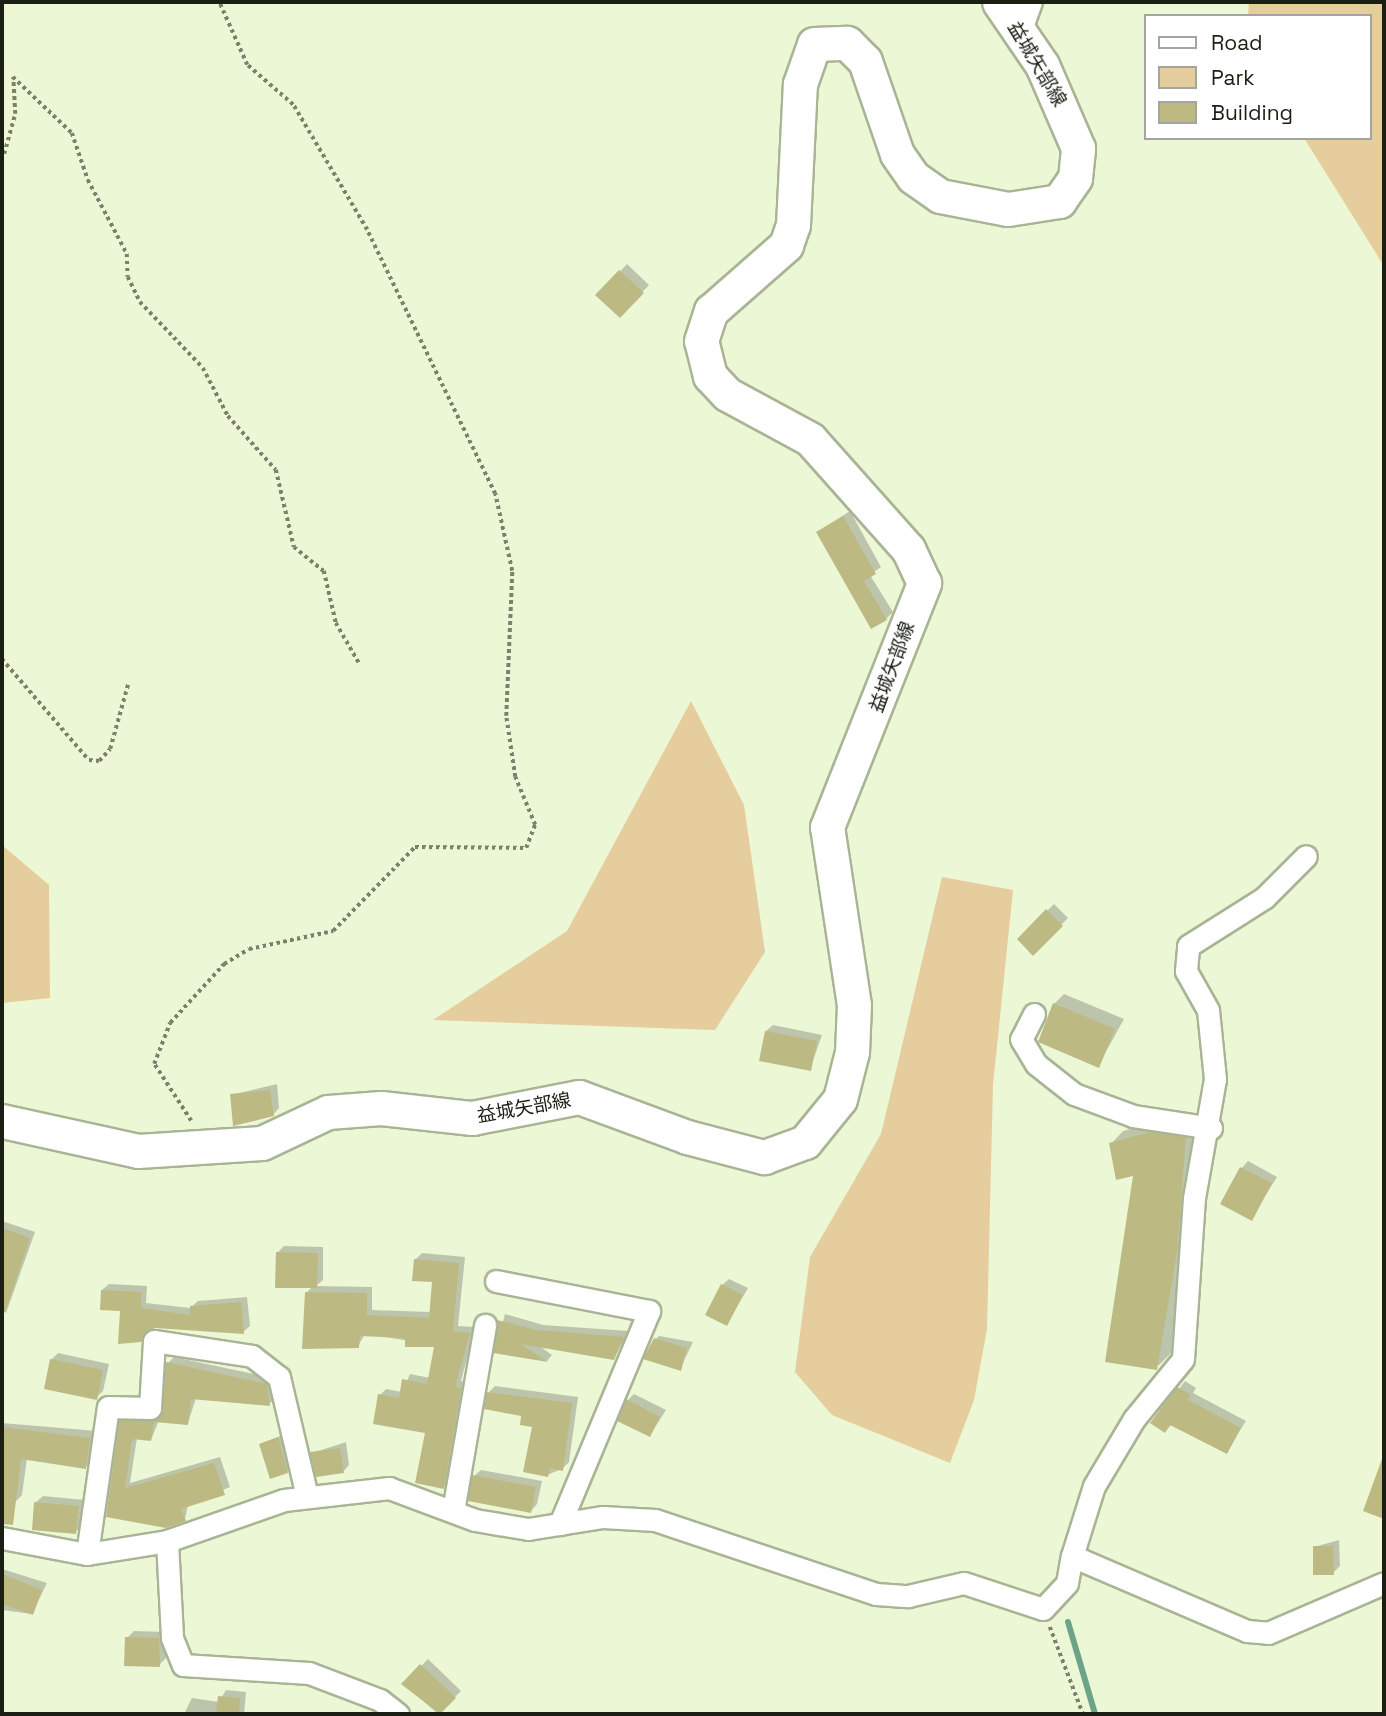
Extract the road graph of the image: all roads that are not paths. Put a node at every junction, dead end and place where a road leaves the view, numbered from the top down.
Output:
1 (999, 2) edge
2 (1026, 17) edge
3 (1306, 856) dead end
4 (1034, 1014) dead end
5 (2, 1121) edge
6 (1211, 1128) junction
7 (496, 1281) dead end
8 (485, 1325) dead end
9 (307, 1496) junction
10 (453, 1511) junction
11 (560, 1524) junction
12 (2, 1538) edge
13 (167, 1541) junction
14 (87, 1554) junction
15 (1072, 1556) junction
16 (1384, 1583) edge
17 (398, 1714) edge

1 - 2 main road, 益城矢部線
2 - 5 main road, 益城矢部線
3 - 6 street
4 - 6 street
6 - 15 street
7 - 11 street
8 - 10 street
9 - 10 street
9 - 13 street
9 - 14 street
10 - 11 street
11 - 15 street
12 - 14 street
13 - 14 street
13 - 17 street
15 - 16 street

